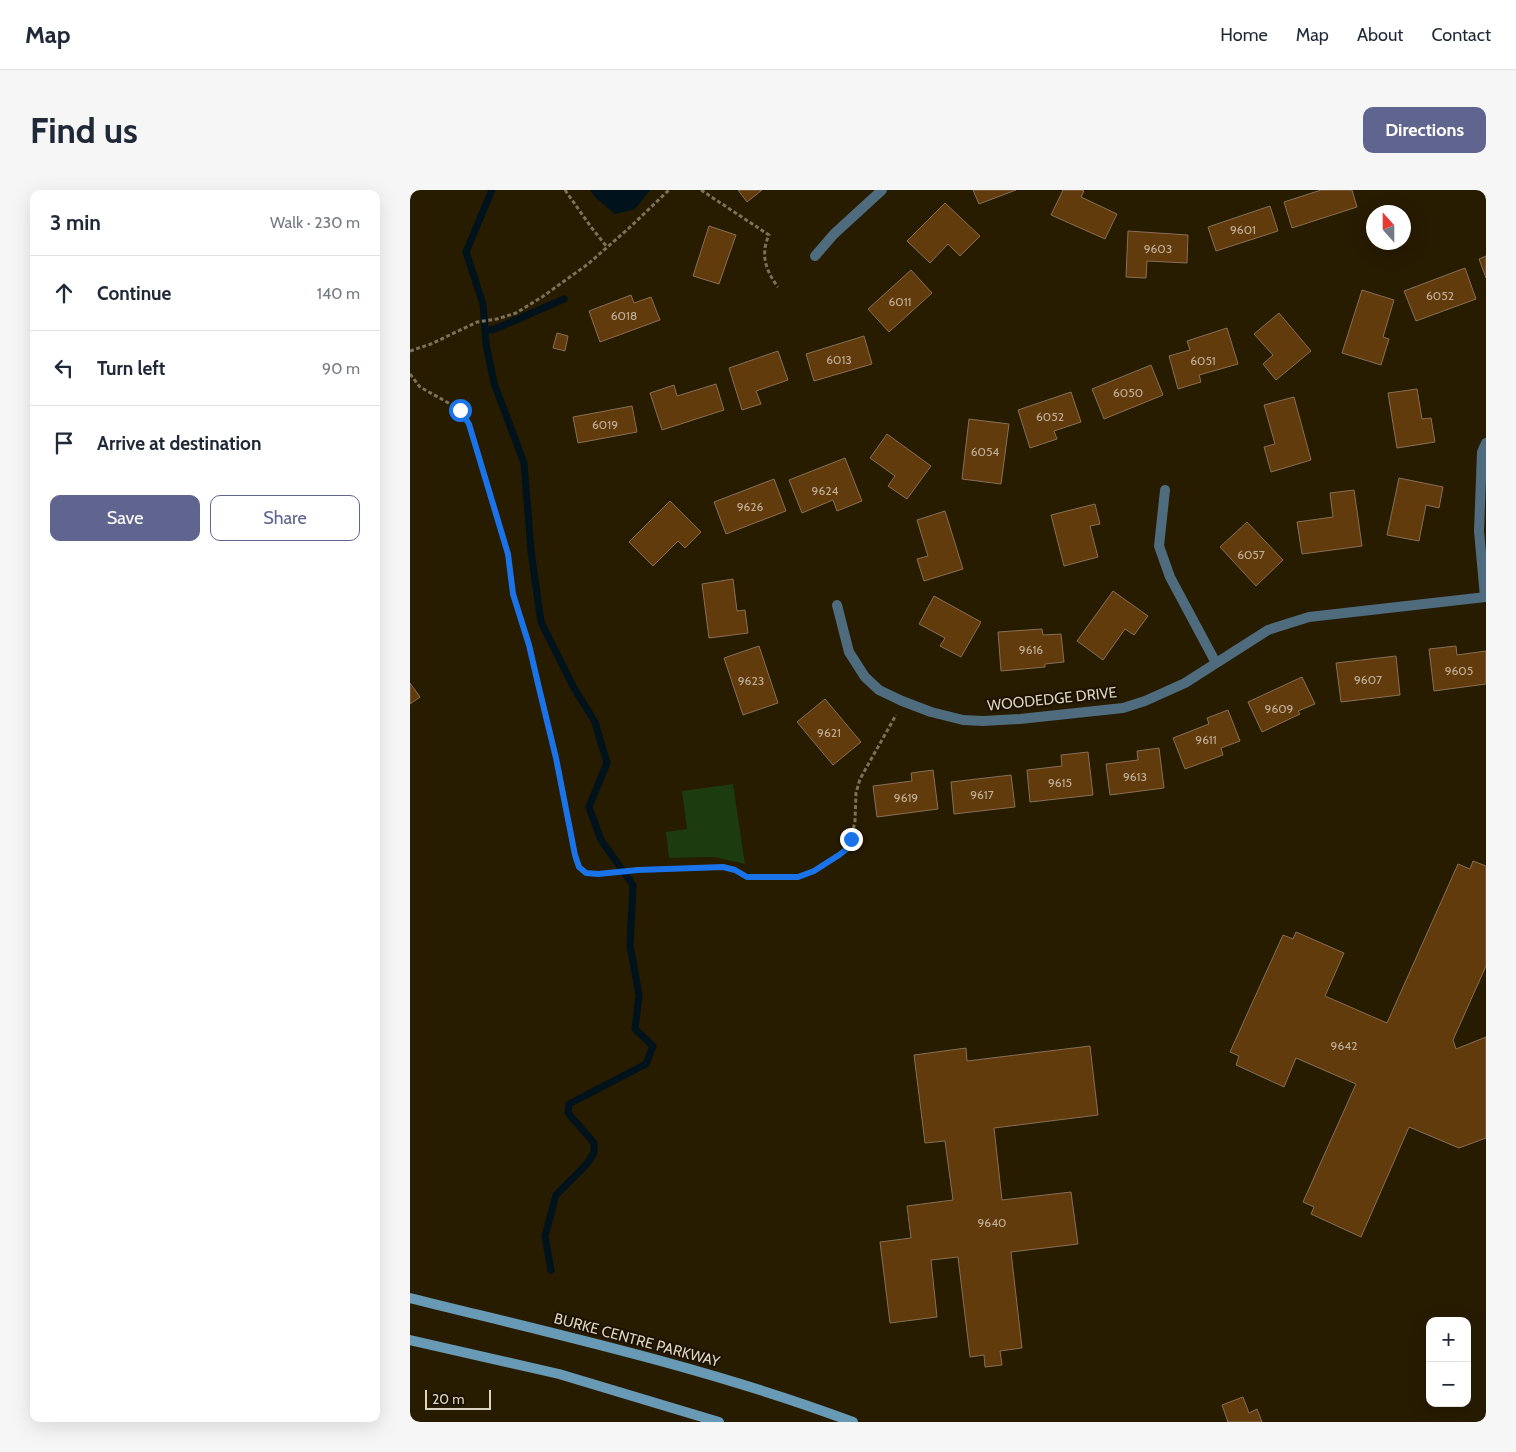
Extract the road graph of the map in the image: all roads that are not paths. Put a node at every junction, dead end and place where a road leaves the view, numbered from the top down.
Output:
1 (882, 190) edge
2 (815, 256) dead end
3 (1486, 443) edge
4 (1165, 490) dead end
5 (1485, 597) edge
6 (837, 605) dead end
7 (1216, 663) junction
8 (410, 1298) edge
9 (410, 1340) edge
10 (719, 1422) edge
11 (853, 1422) edge

1 - 2 street
3 - 5 street
4 - 7 street
5 - 7 street, WOODEDGE DRIVE
6 - 7 street, WOODEDGE DRIVE
8 - 11 main road, BURKE CENTRE PARKWAY
9 - 10 main road

